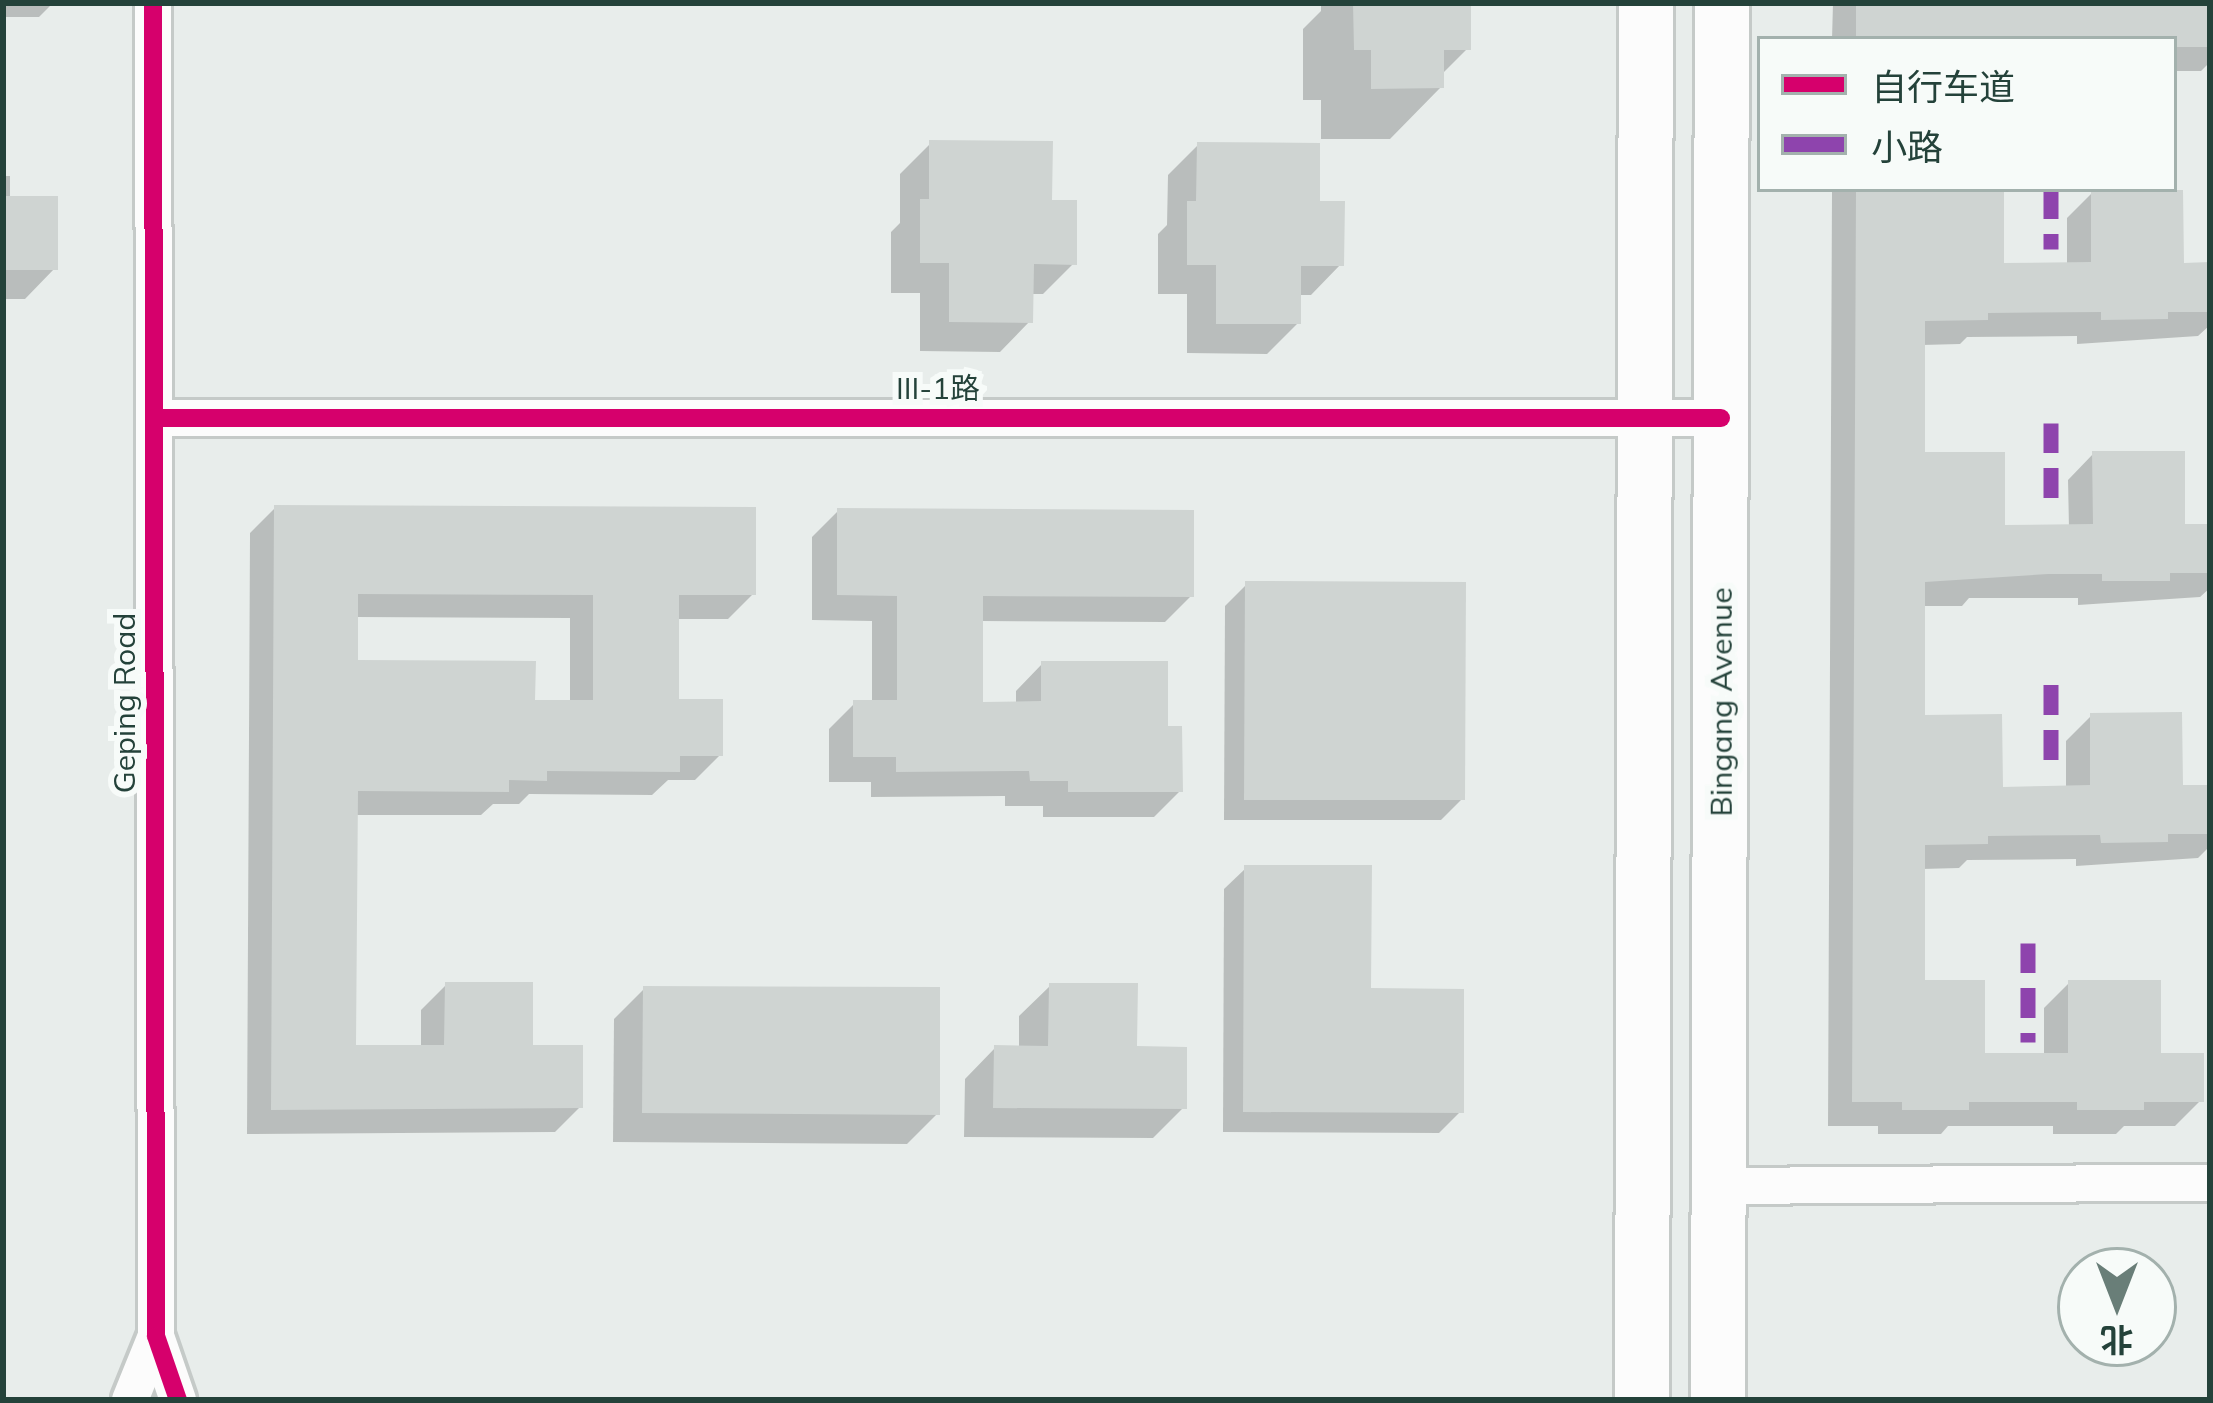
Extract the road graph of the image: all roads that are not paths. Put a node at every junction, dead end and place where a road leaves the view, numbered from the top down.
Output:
1 (153, 3) edge
2 (1646, 3) edge
3 (1722, 3) edge
4 (154, 418) junction
5 (1644, 418) junction
6 (1721, 418) junction
7 (2210, 1183) edge
8 (1719, 1186) junction
9 (156, 1336) junction
10 (130, 1400) edge
11 (178, 1400) edge
12 (1642, 1400) edge
13 (1718, 1400) edge

1 - 4 street, Geping Road
2 - 5 main road
3 - 6 main road, Bingang Avenue
4 - 5 street, III-1路
4 - 9 street, Geping Road
5 - 6 street, III-1路
5 - 12 main road
6 - 8 main road, Bingang Avenue
7 - 8 street
8 - 13 main road, Bingang Avenue
9 - 10 street, Geping Road
9 - 11 street, Geping Road

